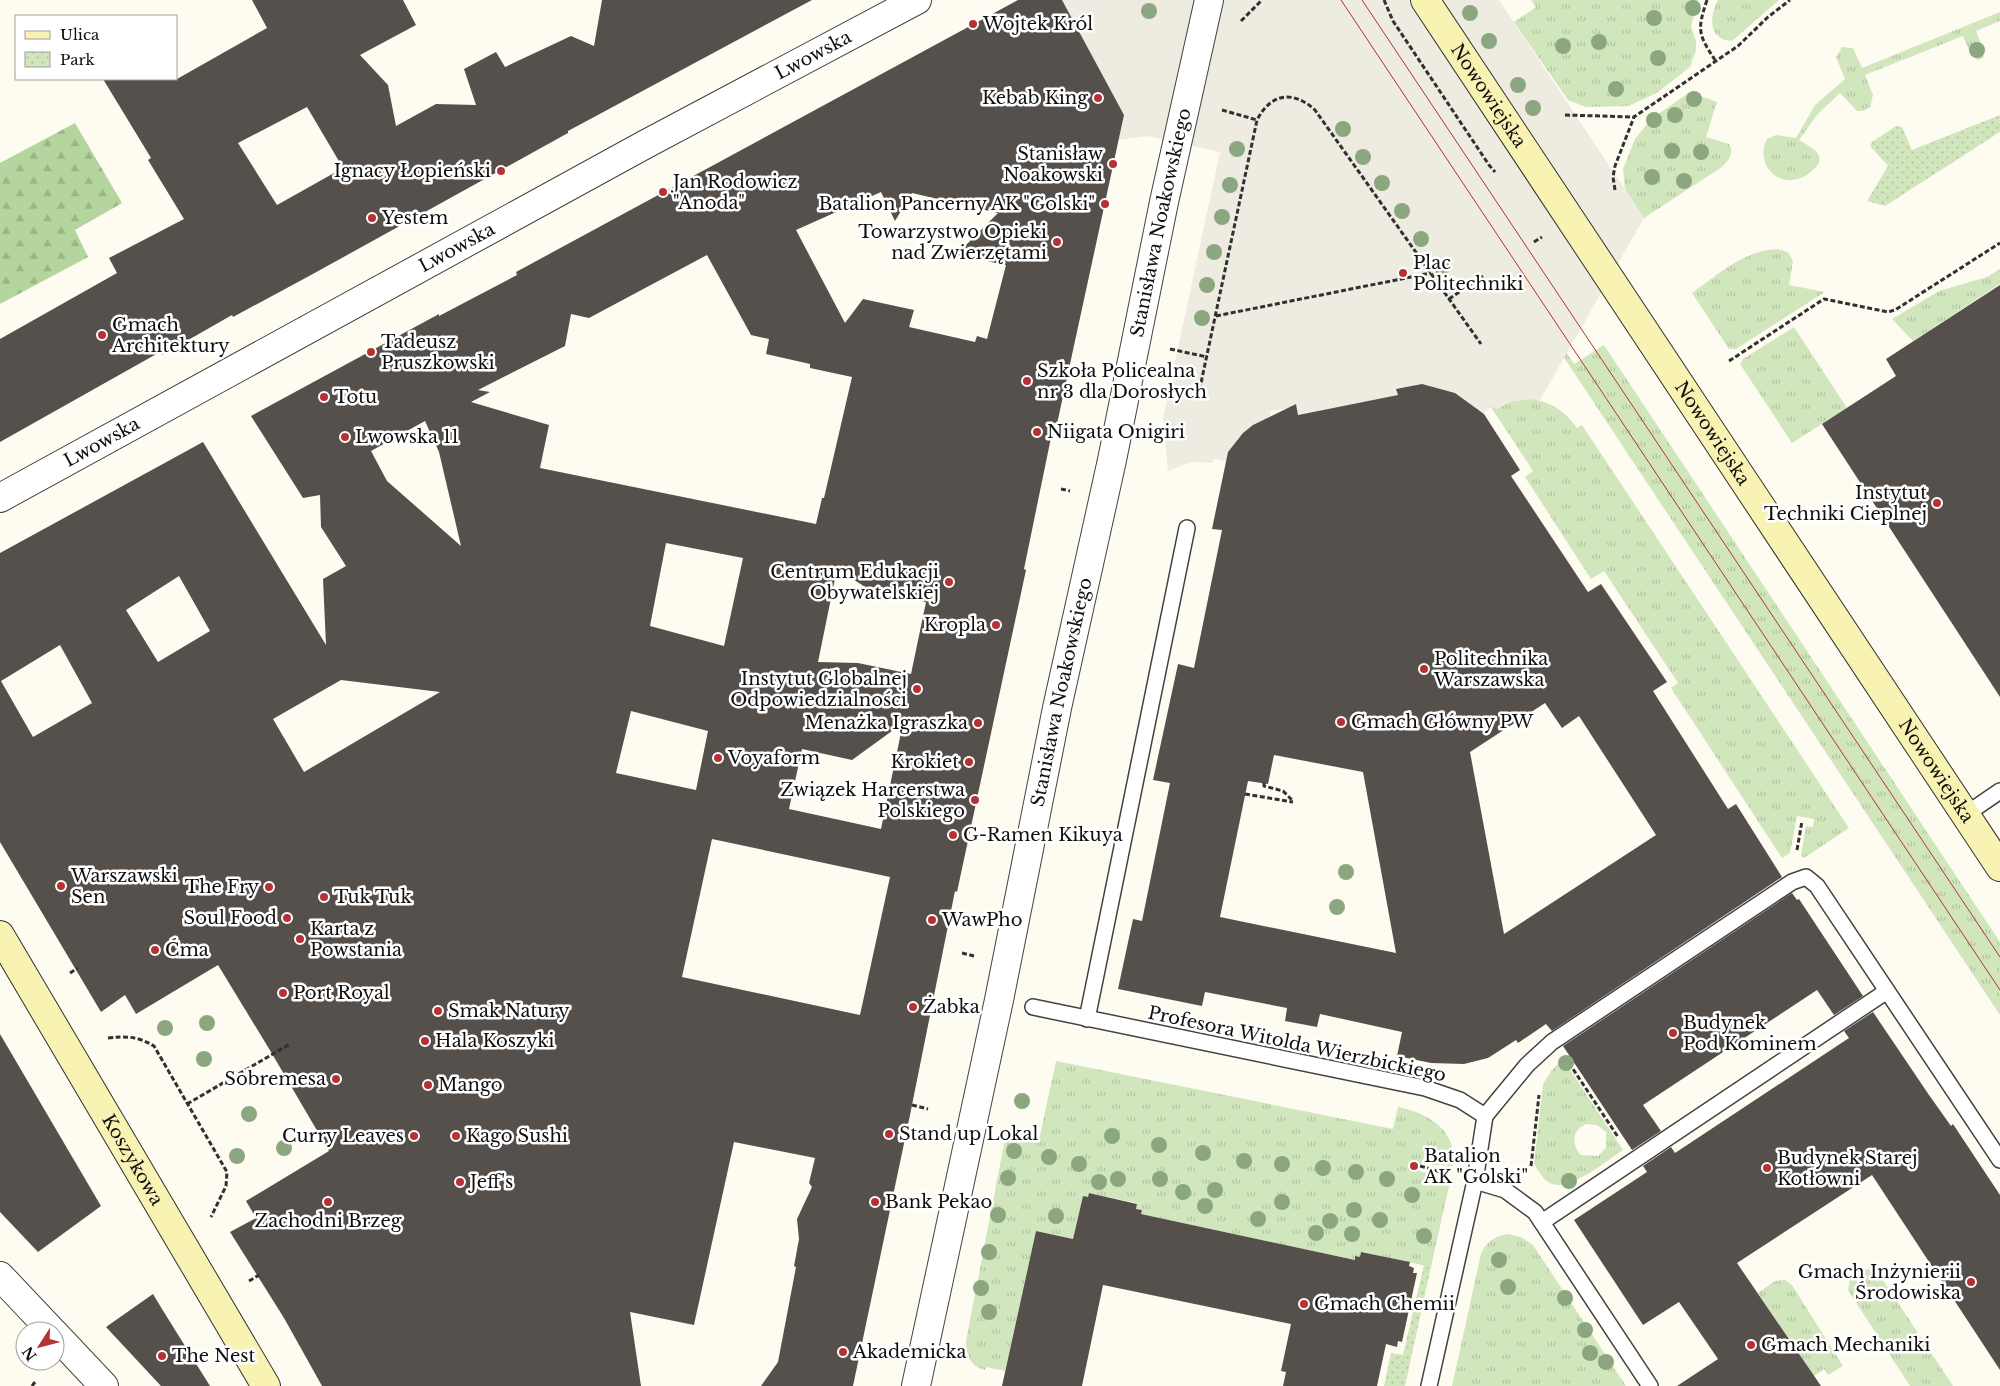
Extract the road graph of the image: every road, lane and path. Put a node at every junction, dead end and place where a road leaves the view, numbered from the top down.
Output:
1 (917, 0) edge
2 (1209, 0) edge
3 (1384, 0) edge
4 (1425, 0) edge
5 (1707, 0) edge
6 (1790, 0) edge
7 (1716, 60) junction
8 (1222, 110) dead end
9 (1565, 115) dead end
10 (1634, 117) junction
11 (1257, 120) junction
12 (1499, 175) dead end
13 (1615, 190) dead end
14 (1537, 229) dead end
15 (1542, 237) dead end
16 (2000, 243) edge
17 (1431, 274) junction
18 (1483, 276) dead end
19 (1449, 299) junction
20 (1216, 316) junction
21 (1481, 344) dead end
22 (1169, 349) dead end
23 (1207, 357) junction
24 (1728, 361) dead end
25 (1198, 398) dead end
26 (0, 498) edge
27 (1187, 528) dead end
28 (1264, 783) dead end
29 (2000, 791) edge
30 (1246, 794) dead end
31 (1965, 815) junction
32 (2000, 867) edge
33 (0, 935) edge
34 (78, 968) dead end
35 (70, 973) dead end
36 (1887, 991) junction
37 (1033, 1007) dead end
38 (1087, 1019) junction
39 (108, 1038) dead end
40 (290, 1044) dead end
41 (1569, 1062) dead end
42 (1539, 1093) dead end
43 (187, 1104) junction
44 (912, 1105) dead end
45 (928, 1108) dead end
46 (1485, 1116) junction
47 (1634, 1160) junction
48 (2000, 1160) edge
49 (1420, 1166) dead end
50 (1531, 1166) dead end
51 (1451, 1174) dead end
52 (1475, 1181) junction
53 (211, 1217) dead end
54 (1542, 1222) junction
55 (259, 1275) dead end
56 (0, 1276) edge
57 (249, 1281) dead end
58 (43, 1321) edge
59 (65, 1345) edge
60 (104, 1386) edge
61 (266, 1386) edge
62 (916, 1386) edge
63 (1429, 1386) edge
64 (1650, 1386) edge

1 - 26 street, Lwowska
2 - 62 street, Stanisława Noakowskiego
3 - 12 path
4 - 31 street, Nowowiejska
5 - 7 path
6 - 7 path
7 - 10 path
8 - 11 path
9 - 10 path
10 - 13 path
11 - 17 path
11 - 20 path
14 - 15 path
16 - 24 path
17 - 19 path
17 - 20 path
18 - 19 path
19 - 21 path
20 - 23 path
22 - 23 path
23 - 25 path
27 - 38 lane
28 - 30 path
29 - 31 lane
31 - 32 street, Nowowiejska
33 - 61 street, Koszykowa
34 - 35 path
36 - 46 lane
36 - 47 lane
36 - 48 lane
37 - 38 lane, Profesora Witolda Wierzbickiego
38 - 46 lane, Profesora Witolda Wierzbickiego
39 - 43 path
40 - 43 path
41 - 47 path
42 - 50 path
43 - 53 path
44 - 45 path
46 - 52 lane
47 - 54 lane
49 - 51 path
52 - 54 lane
52 - 63 lane
54 - 64 lane
55 - 57 path
56 - 58 street
59 - 60 street

